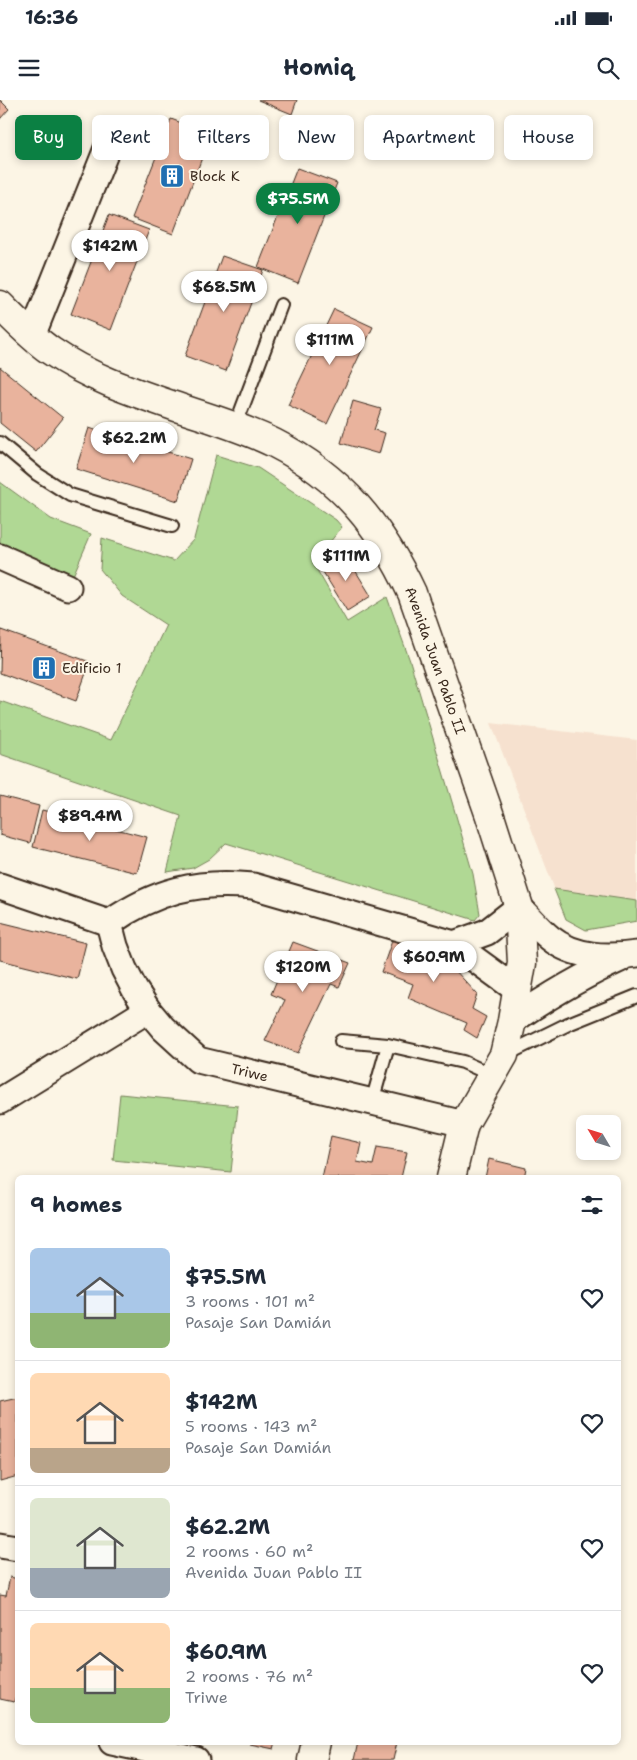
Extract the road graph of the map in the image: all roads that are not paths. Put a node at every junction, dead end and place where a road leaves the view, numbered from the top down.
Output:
1 (102, 160) edge
2 (281, 305) dead end
3 (0, 306) edge
4 (32, 336) junction
5 (235, 427) junction
6 (0, 443) edge
7 (172, 526) dead end
8 (0, 557) edge
9 (68, 587) dead end
10 (0, 886) edge
11 (519, 907) junction
12 (109, 923) junction
13 (454, 944) junction
14 (633, 954) edge
15 (517, 990) junction
16 (637, 996) edge
17 (148, 1010) junction
18 (512, 1021) junction
19 (341, 1041) dead end
20 (388, 1045) junction
21 (498, 1065) junction
22 (0, 1101) edge
23 (372, 1102) junction
24 (464, 1124) junction
25 (452, 1175) edge
26 (0, 1544) edge
27 (15, 1547) edge
28 (126, 1745) edge
29 (315, 1745) edge
30 (196, 1760) edge
31 (312, 1760) edge

1 - 4 street
2 - 5 lane
3 - 4 street, Avenida Juan Pablo II
4 - 5 street, Avenida Juan Pablo II
5 - 11 street, Avenida Juan Pablo II
6 - 7 lane
8 - 9 street
10 - 12 street
11 - 13 street
11 - 14 street
11 - 15 street, Avenida Juan Pablo II
12 - 13 street
12 - 17 street, Triwe
13 - 15 street
14 - 18 street
15 - 18 street, Avenida Juan Pablo II
16 - 21 lane
17 - 22 street
17 - 23 street, Triwe
18 - 21 street, Avenida Juan Pablo II
19 - 20 lane
20 - 21 lane
20 - 23 lane
21 - 24 street, Avenida Juan Pablo II
23 - 24 street, Triwe
24 - 25 street, Avenida Juan Pablo II
26 - 27 street
28 - 30 street
29 - 31 street

